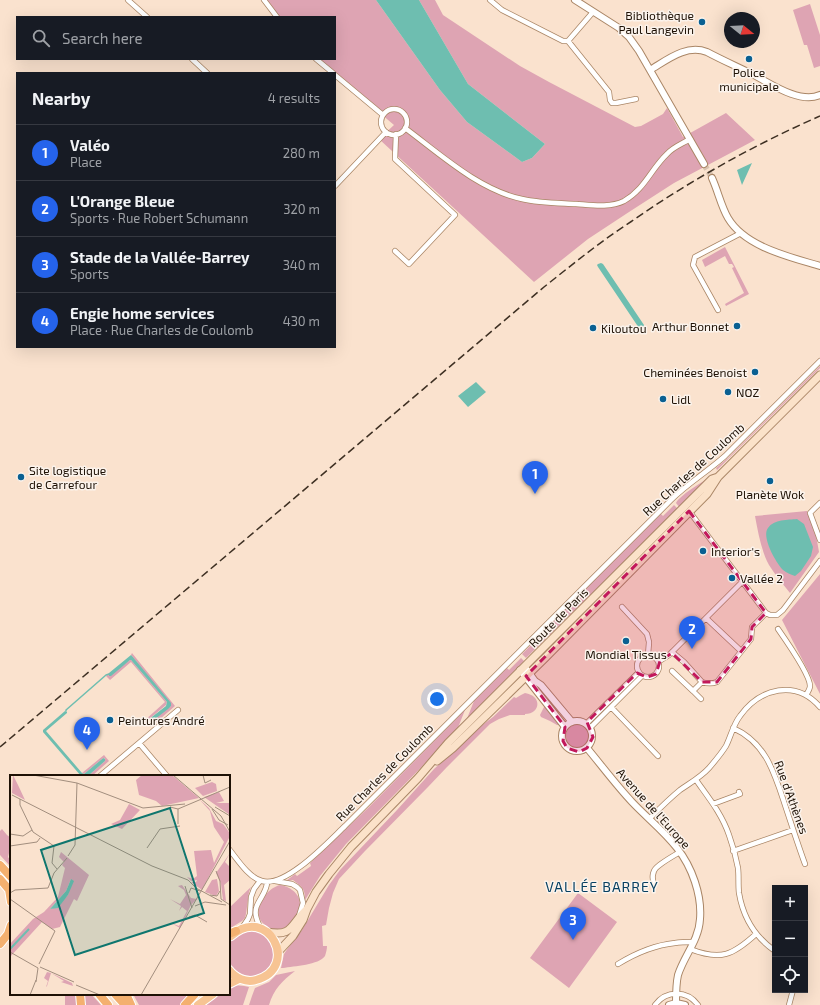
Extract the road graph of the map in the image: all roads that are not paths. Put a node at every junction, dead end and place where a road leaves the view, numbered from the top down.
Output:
1 (128, 0) edge
2 (264, 0) edge
3 (490, 0) edge
4 (575, 0) edge
5 (593, 12) junction
6 (146, 16) edge
7 (276, 16) edge
8 (568, 41) junction
9 (193, 60) edge
10 (317, 60) edge
11 (650, 70) junction
12 (206, 72) edge
13 (332, 72) edge
14 (336, 76) edge
15 (820, 95) edge
16 (636, 99) dead end
17 (383, 115) junction
18 (405, 128) junction
19 (386, 132) junction
20 (396, 134) junction
21 (690, 139) junction
22 (704, 164) tunnel mouth
23 (712, 178) tunnel mouth
24 (336, 185) edge
25 (741, 233) junction
26 (394, 251) dead end
27 (820, 266) edge
28 (718, 310) dead end
29 (820, 361) edge
30 (820, 375) edge
31 (718, 478) junction
32 (690, 501) junction
33 (820, 503) edge
34 (689, 511) junction
35 (820, 540) edge
36 (820, 561) edge
37 (742, 582) junction
38 (622, 607) dead end
39 (766, 613) junction
40 (706, 618) junction
41 (778, 629) dead end
42 (672, 652) junction
43 (741, 652) junction
44 (648, 655) junction
45 (658, 661) junction
46 (522, 669) junction
47 (672, 671) dead end
48 (640, 674) junction
49 (528, 675) junction
50 (702, 682) junction
51 (693, 691) junction
52 (806, 695) junction
53 (701, 699) dead end
54 (611, 707) junction
55 (820, 707) edge
56 (178, 710) dead end
57 (572, 722) junction
58 (588, 726) junction
59 (565, 727) junction
60 (733, 728) junction
61 (139, 743) junction
62 (587, 748) junction
63 (658, 756) dead end
64 (101, 775) edge
65 (166, 775) edge
66 (418, 778) junction
67 (696, 780) junction
68 (739, 792) dead end
69 (713, 804) junction
70 (649, 819) junction
71 (793, 830) junction
72 (230, 850) edge
73 (734, 851) junction
74 (680, 852) junction
75 (805, 864) dead end
76 (0, 865) edge
77 (10, 876) edge
78 (0, 879) edge
79 (260, 881) junction
80 (275, 881) junction
81 (267, 882) junction
82 (654, 884) dead end
83 (10, 891) edge
84 (307, 909) junction
85 (299, 916) junction
86 (10, 928) edge
87 (264, 930) junction
88 (236, 931) edge
89 (756, 934) junction
90 (694, 942) junction
91 (0, 944) edge
92 (772, 948) edge
93 (690, 949) junction
94 (278, 952) junction
95 (618, 964) dead end
96 (230, 971) edge
97 (239, 979) junction
98 (230, 984) edge
99 (676, 993) junction
100 (792, 993) edge
101 (80, 995) edge
102 (100, 995) edge
103 (116, 995) edge
104 (126, 995) edge
105 (194, 995) edge
106 (199, 995) edge
107 (212, 995) edge
108 (676, 1003) junction
109 (81, 1005) edge
110 (108, 1005) edge
111 (125, 1005) edge
112 (131, 1005) edge
113 (185, 1005) edge
114 (189, 1005) edge
115 (198, 1005) edge
116 (655, 1005) edge
117 (669, 1005) edge
118 (685, 1005) edge
119 (698, 1005) edge
120 (789, 1005) edge

1 - 6 street
2 - 7 street
3 - 8 street
4 - 5 street
5 - 8 street
5 - 11 street
8 - 16 street
9 - 12 street
10 - 13 street
11 - 15 street
11 - 21 street
14 - 17 street
17 - 18 street
17 - 19 street
18 - 20 street
18 - 21 street
19 - 20 street
19 - 24 street
20 - 26 street
21 - 22 street
23 - 25 street
25 - 27 street
25 - 28 street
29 - 80 street, Rue Charles de Coulomb
30 - 31 main road, Route de Paris
31 - 32 main road, Route de Paris
31 - 34 main road, Route de Paris
32 - 34 street
32 - 46 main road, Route de Paris
33 - 35 street
34 - 37 street
34 - 49 main road, Route de Paris
36 - 39 street
37 - 39 street
37 - 40 street
38 - 44 street
39 - 43 street
40 - 42 street
40 - 43 street
41 - 52 street
42 - 45 street
42 - 50 street
43 - 50 street
44 - 45 street
44 - 48 street
45 - 48 street
46 - 49 street
46 - 66 main road, Route de Paris
47 - 51 street
48 - 54 street
48 - 58 street
49 - 57 street
49 - 59 street
49 - 66 main road, Route de Paris
50 - 51 street
51 - 53 street
52 - 55 street
52 - 60 street
54 - 58 street
54 - 63 street
56 - 61 street
57 - 58 street
57 - 59 street
58 - 62 street
59 - 62 street
60 - 67 street
60 - 71 street, Rue d'Athènes
61 - 64 street
61 - 65 street
62 - 70 street, Avenue de l'Europe
66 - 84 main road, Route de Paris
67 - 69 street
67 - 70 street
68 - 69 street
69 - 73 street
70 - 74 street, Avenue de l'Europe
71 - 73 street
71 - 75 street, Rue d'Athènes
72 - 79 street
73 - 89 street
74 - 82 street
74 - 90 street, Avenue de l'Europe
76 - 77 highway
78 - 83 highway
79 - 81 street, Rue Charles de Coulomb
79 - 88 street
80 - 81 street, Rue Charles de Coulomb
80 - 85 street
81 - 87 street
84 - 85 main road, Route de Paris
84 - 94 main road, Route de Paris
85 - 87 main road, Route de Paris
86 - 91 highway
87 - 88 main road
87 - 94 main road
89 - 92 street
89 - 93 street
90 - 93 street, Avenue de l'Europe
90 - 95 street
93 - 99 street, Avenue de l'Europe
94 - 97 main road
96 - 97 main road
97 - 98 main road
99 - 108 street, Avenue de l'Europe
99 - 116 street
99 - 119 street
100 - 120 street
101 - 109 highway
102 - 110 highway
103 - 111 highway
104 - 112 highway
105 - 113 highway
106 - 114 main road
107 - 115 main road
108 - 117 street
108 - 118 street

